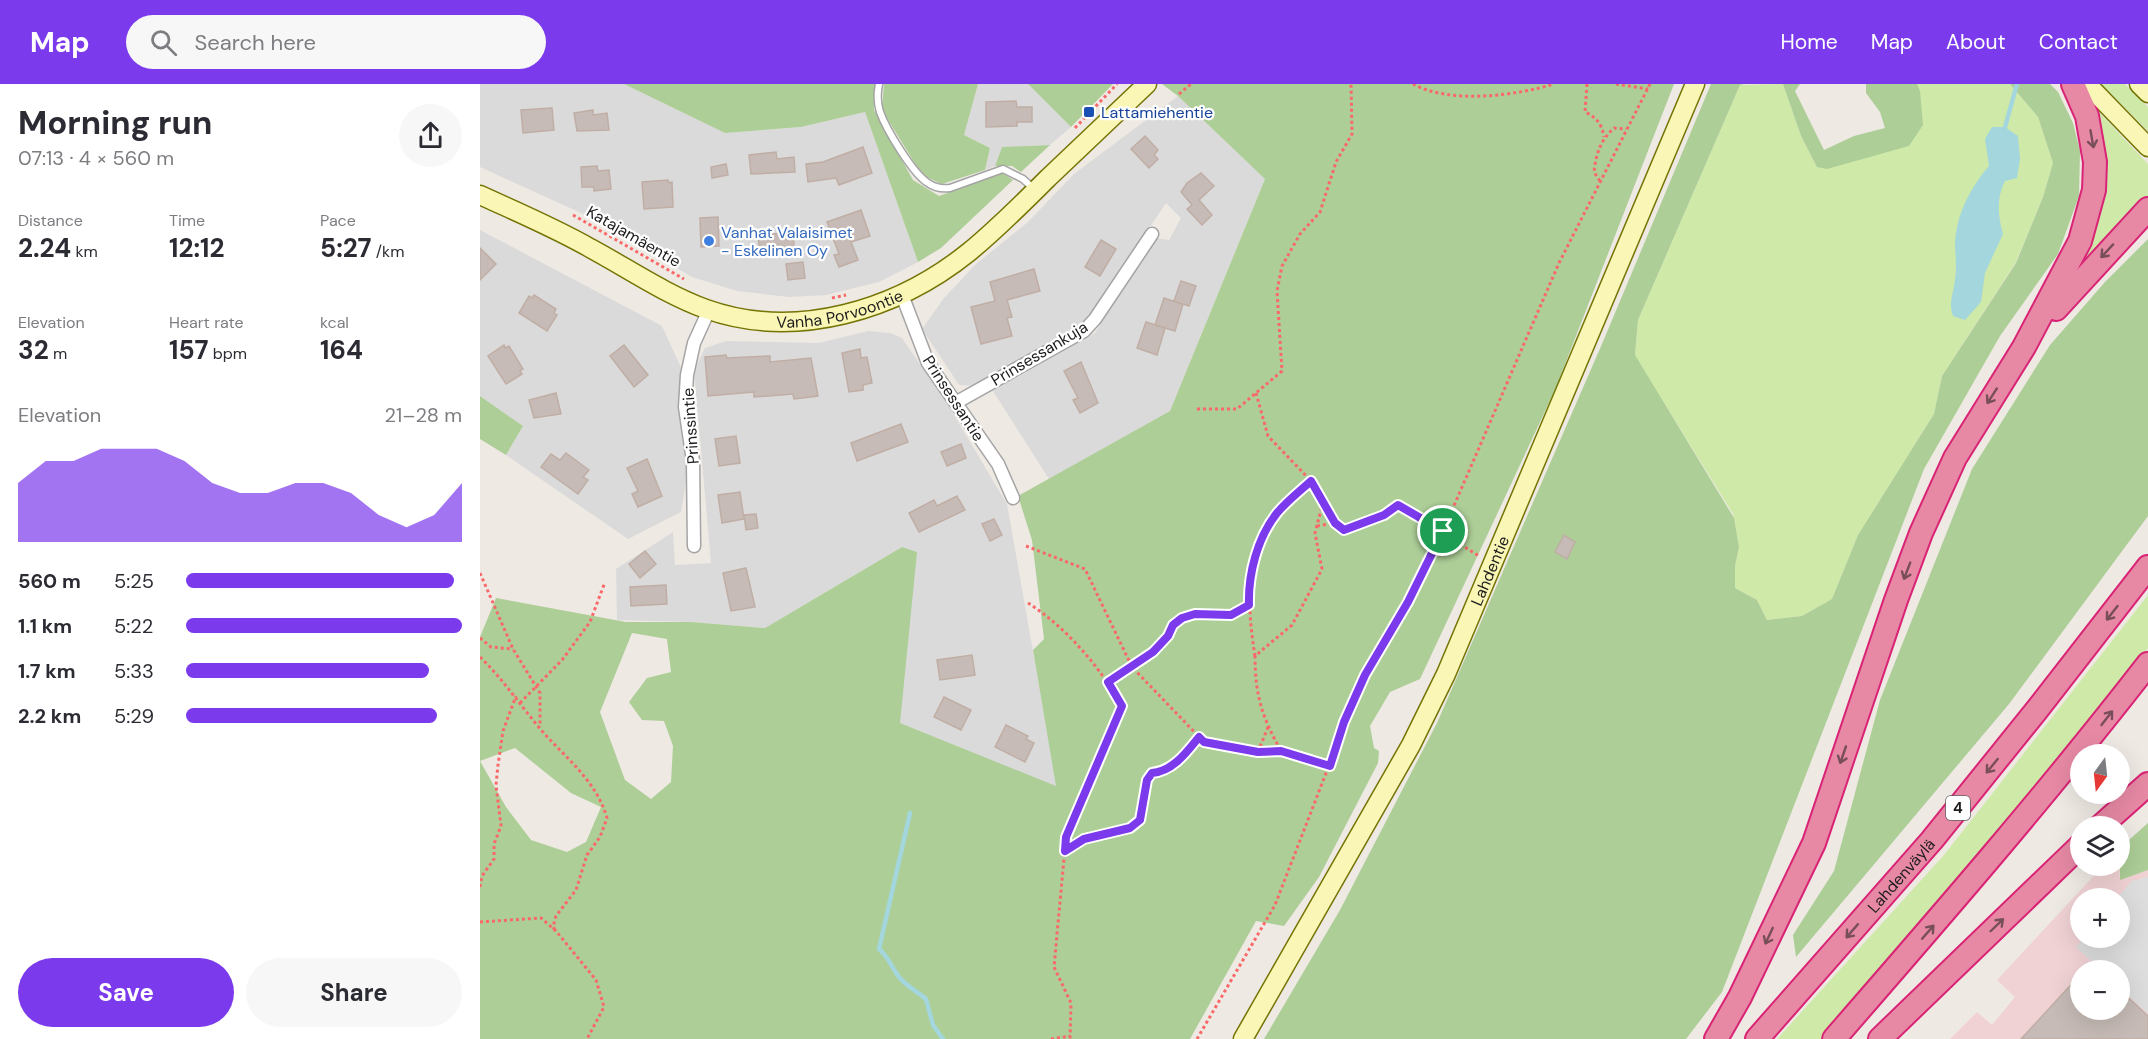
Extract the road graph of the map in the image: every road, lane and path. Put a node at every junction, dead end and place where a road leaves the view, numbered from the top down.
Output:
1 (879, 84) edge
2 (1117, 84) edge
3 (1147, 84) edge
4 (1191, 84) edge
5 (1351, 84) edge
6 (1413, 84) edge
7 (1554, 84) edge
8 (1587, 84) edge
9 (1616, 84) edge
10 (1650, 84) edge
11 (1695, 84) edge
12 (2073, 84) edge
13 (2087, 84) edge
14 (2139, 84) edge
15 (1648, 89) junction
16 (2148, 93) edge
17 (1179, 94) dead end
18 (1626, 129) junction
19 (1068, 136) dead end
20 (1604, 137) junction
21 (2148, 147) edge
22 (1600, 181) junction
23 (1035, 190) junction
24 (480, 195) edge
25 (2148, 209) edge
26 (573, 215) dead end
27 (1152, 234) dead end
28 (684, 279) dead end
29 (849, 294) dead end
30 (902, 295) junction
31 (827, 300) dead end
32 (709, 310) junction
33 (2024, 347) junction
34 (1257, 393) junction
35 (957, 402) junction
36 (1197, 409) dead end
37 (1311, 481) junction
38 (1013, 498) dead end
39 (1323, 500) junction
40 (1335, 523) junction
41 (1317, 526) junction
42 (1443, 531) junction
43 (694, 546) dead end
44 (1026, 546) dead end
45 (1495, 562) junction
46 (2148, 567) edge
47 (480, 573) edge
48 (604, 582) dead end
49 (1028, 603) dead end
50 (1249, 605) junction
51 (480, 638) edge
52 (513, 649) junction
53 (1255, 656) junction
54 (480, 657) edge
55 (2148, 664) edge
56 (1132, 667) junction
57 (1108, 682) junction
58 (537, 689) junction
59 (516, 696) junction
60 (520, 703) junction
61 (1268, 727) junction
62 (540, 728) junction
63 (1199, 737) junction
64 (1281, 751) junction
65 (1258, 752) junction
66 (1330, 766) junction
67 (2148, 784) edge
68 (2112, 816) edge
69 (1065, 851) junction
70 (2070, 856) edge
71 (480, 887) edge
72 (480, 922) edge
73 (556, 931) junction
74 (1070, 1038) edge
75 (587, 1039) edge
76 (1051, 1039) edge
77 (1197, 1039) edge
78 (1243, 1039) edge
79 (1716, 1039) edge
80 (1757, 1039) edge
81 (1834, 1039) edge
82 (1880, 1039) edge

1 - 23 lane
2 - 19 path
3 - 23 main road, Vanha Porvoontie
4 - 17 path
5 - 34 path
6 - 7 path
8 - 20 path
9 - 15 path
10 - 15 path
11 - 45 main road, Lahdentie
12 -> 33 highway
13 - 21 main road
14 - 16 main road
15 - 18 path
18 - 20 path
18 - 22 path
20 - 22 path
22 - 42 path
23 - 30 main road, Vanha Porvoontie
24 - 32 main road, Vanha Porvoontie
25 -> 33 highway
26 - 28 path, Katajamäentie
27 - 35 street, Prinsessankuja
29 - 31 path
30 - 32 main road, Vanha Porvoontie
30 - 35 street, Prinsessantie
32 - 43 street, Prinssintie
33 -> 79 highway
34 - 36 path
34 - 37 path
35 - 38 street, Prinsessantie
37 - 39 path
37 - 50 path
39 - 40 path
39 - 41 path
40 - 41 path
40 - 42 path
41 - 53 path
42 - 45 path
42 - 66 path
44 - 56 path
45 - 78 main road, Lahdentie
46 -> 80 highway, Lahdenväylä / 4
47 - 52 path
48 - 58 path
49 - 57 path
50 - 53 path
50 - 56 path
51 - 52 path
52 - 58 path
53 - 61 path
54 - 59 path
81 -> 55 highway
56 - 57 path
56 - 63 path
57 - 69 path
58 - 60 path
58 - 62 path
59 - 60 path
59 - 71 path
60 - 62 path
61 - 64 path
61 - 65 path
62 - 73 path
63 - 65 path
63 - 69 path
64 - 65 path
64 - 66 path
66 - 77 path
67 - 68 highway
69 - 74 path
82 -> 70 highway
72 - 73 path
73 - 75 path
74 - 76 path

